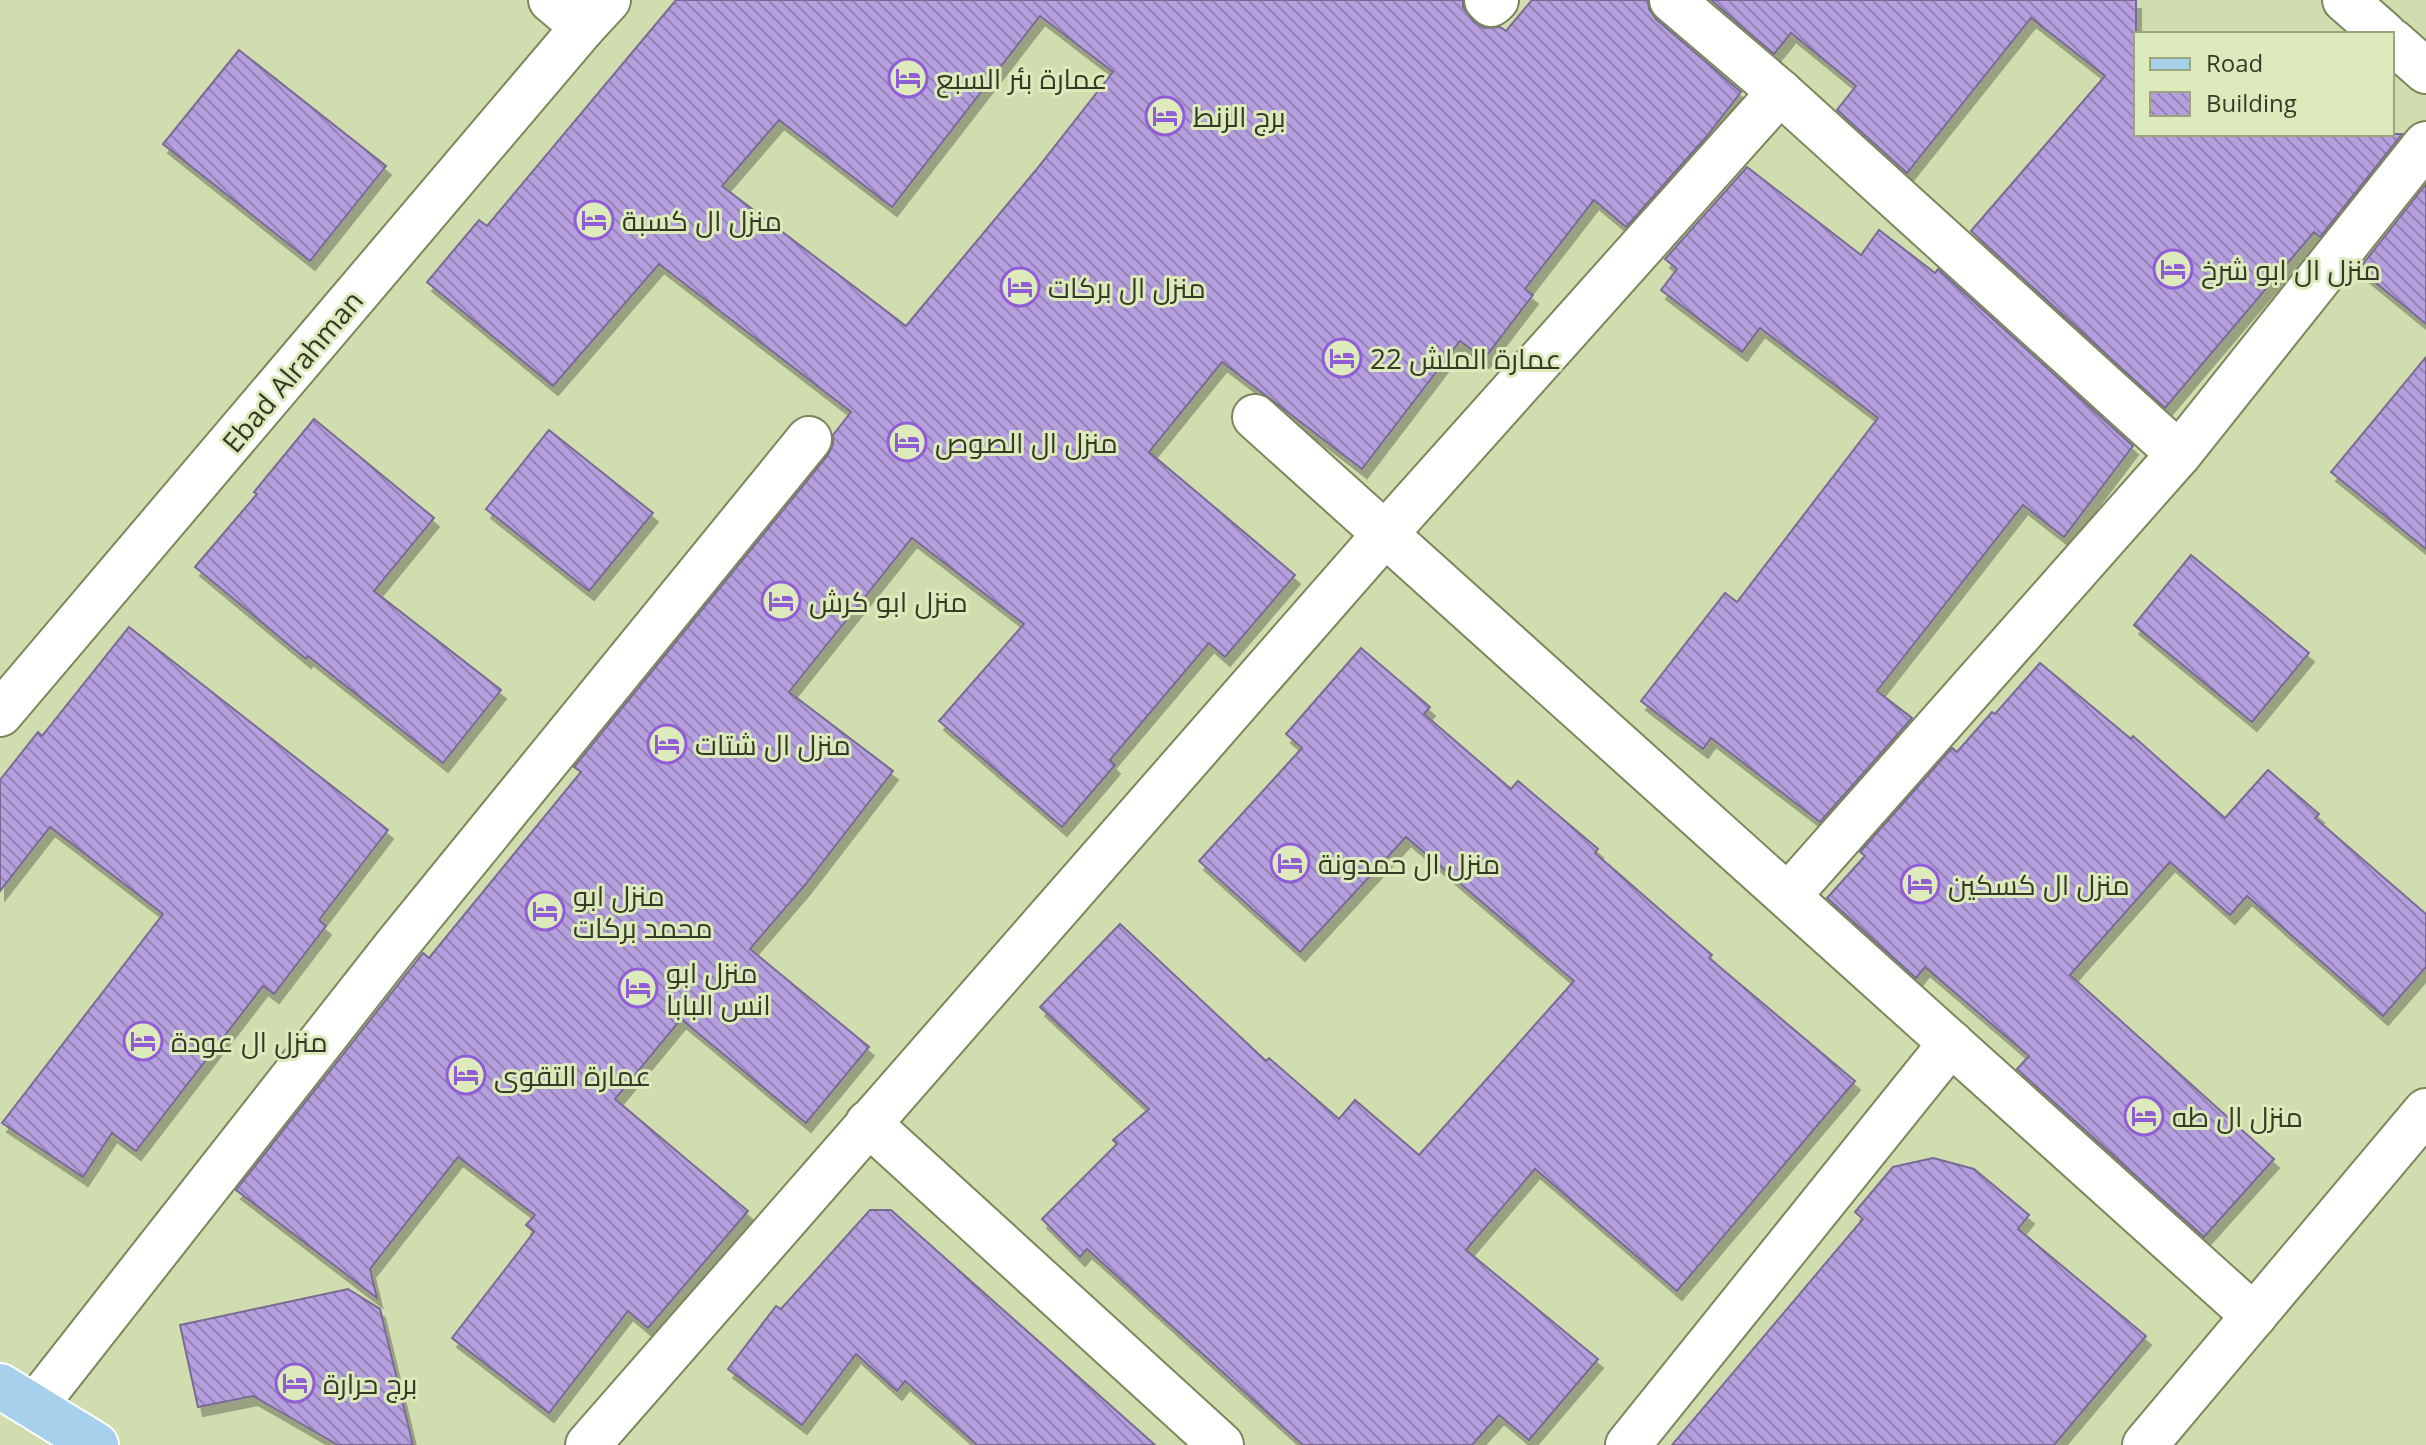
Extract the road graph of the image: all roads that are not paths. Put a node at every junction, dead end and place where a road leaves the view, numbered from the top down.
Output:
1 (1487, 0) edge
2 (1496, 0) edge
3 (1672, 0) edge
4 (2345, 0) edge
5 (581, 9) edge
6 (2382, 32) edge
7 (2394, 43) edge
8 (2426, 71) edge
9 (1780, 92) junction
10 (2426, 144) edge
11 (1255, 417) dead end
12 (809, 439) dead end
13 (2179, 454) junction
14 (1385, 534) junction
15 (0, 714) edge
16 (1788, 896) junction
17 (1951, 1043) junction
18 (2426, 1111) edge
19 (868, 1123) junction
20 (2254, 1316) junction
21 (17, 1397) edge
22 (96, 1445) edge
23 (588, 1445) edge
24 (1221, 1445) edge
25 (1628, 1445) edge
26 (2145, 1445) edge

1 - 2 street
3 - 9 street
4 - 6 street
5 - 15 street, Ebad Alrahman
7 - 8 street
9 - 13 street
9 - 14 street
10 - 13 street
11 - 14 street
12 - 21 street
13 - 16 street
14 - 16 street
14 - 19 street
16 - 17 street
17 - 20 street
17 - 25 street
18 - 20 street
19 - 23 street
19 - 24 street
20 - 26 street
21 - 22 main road

